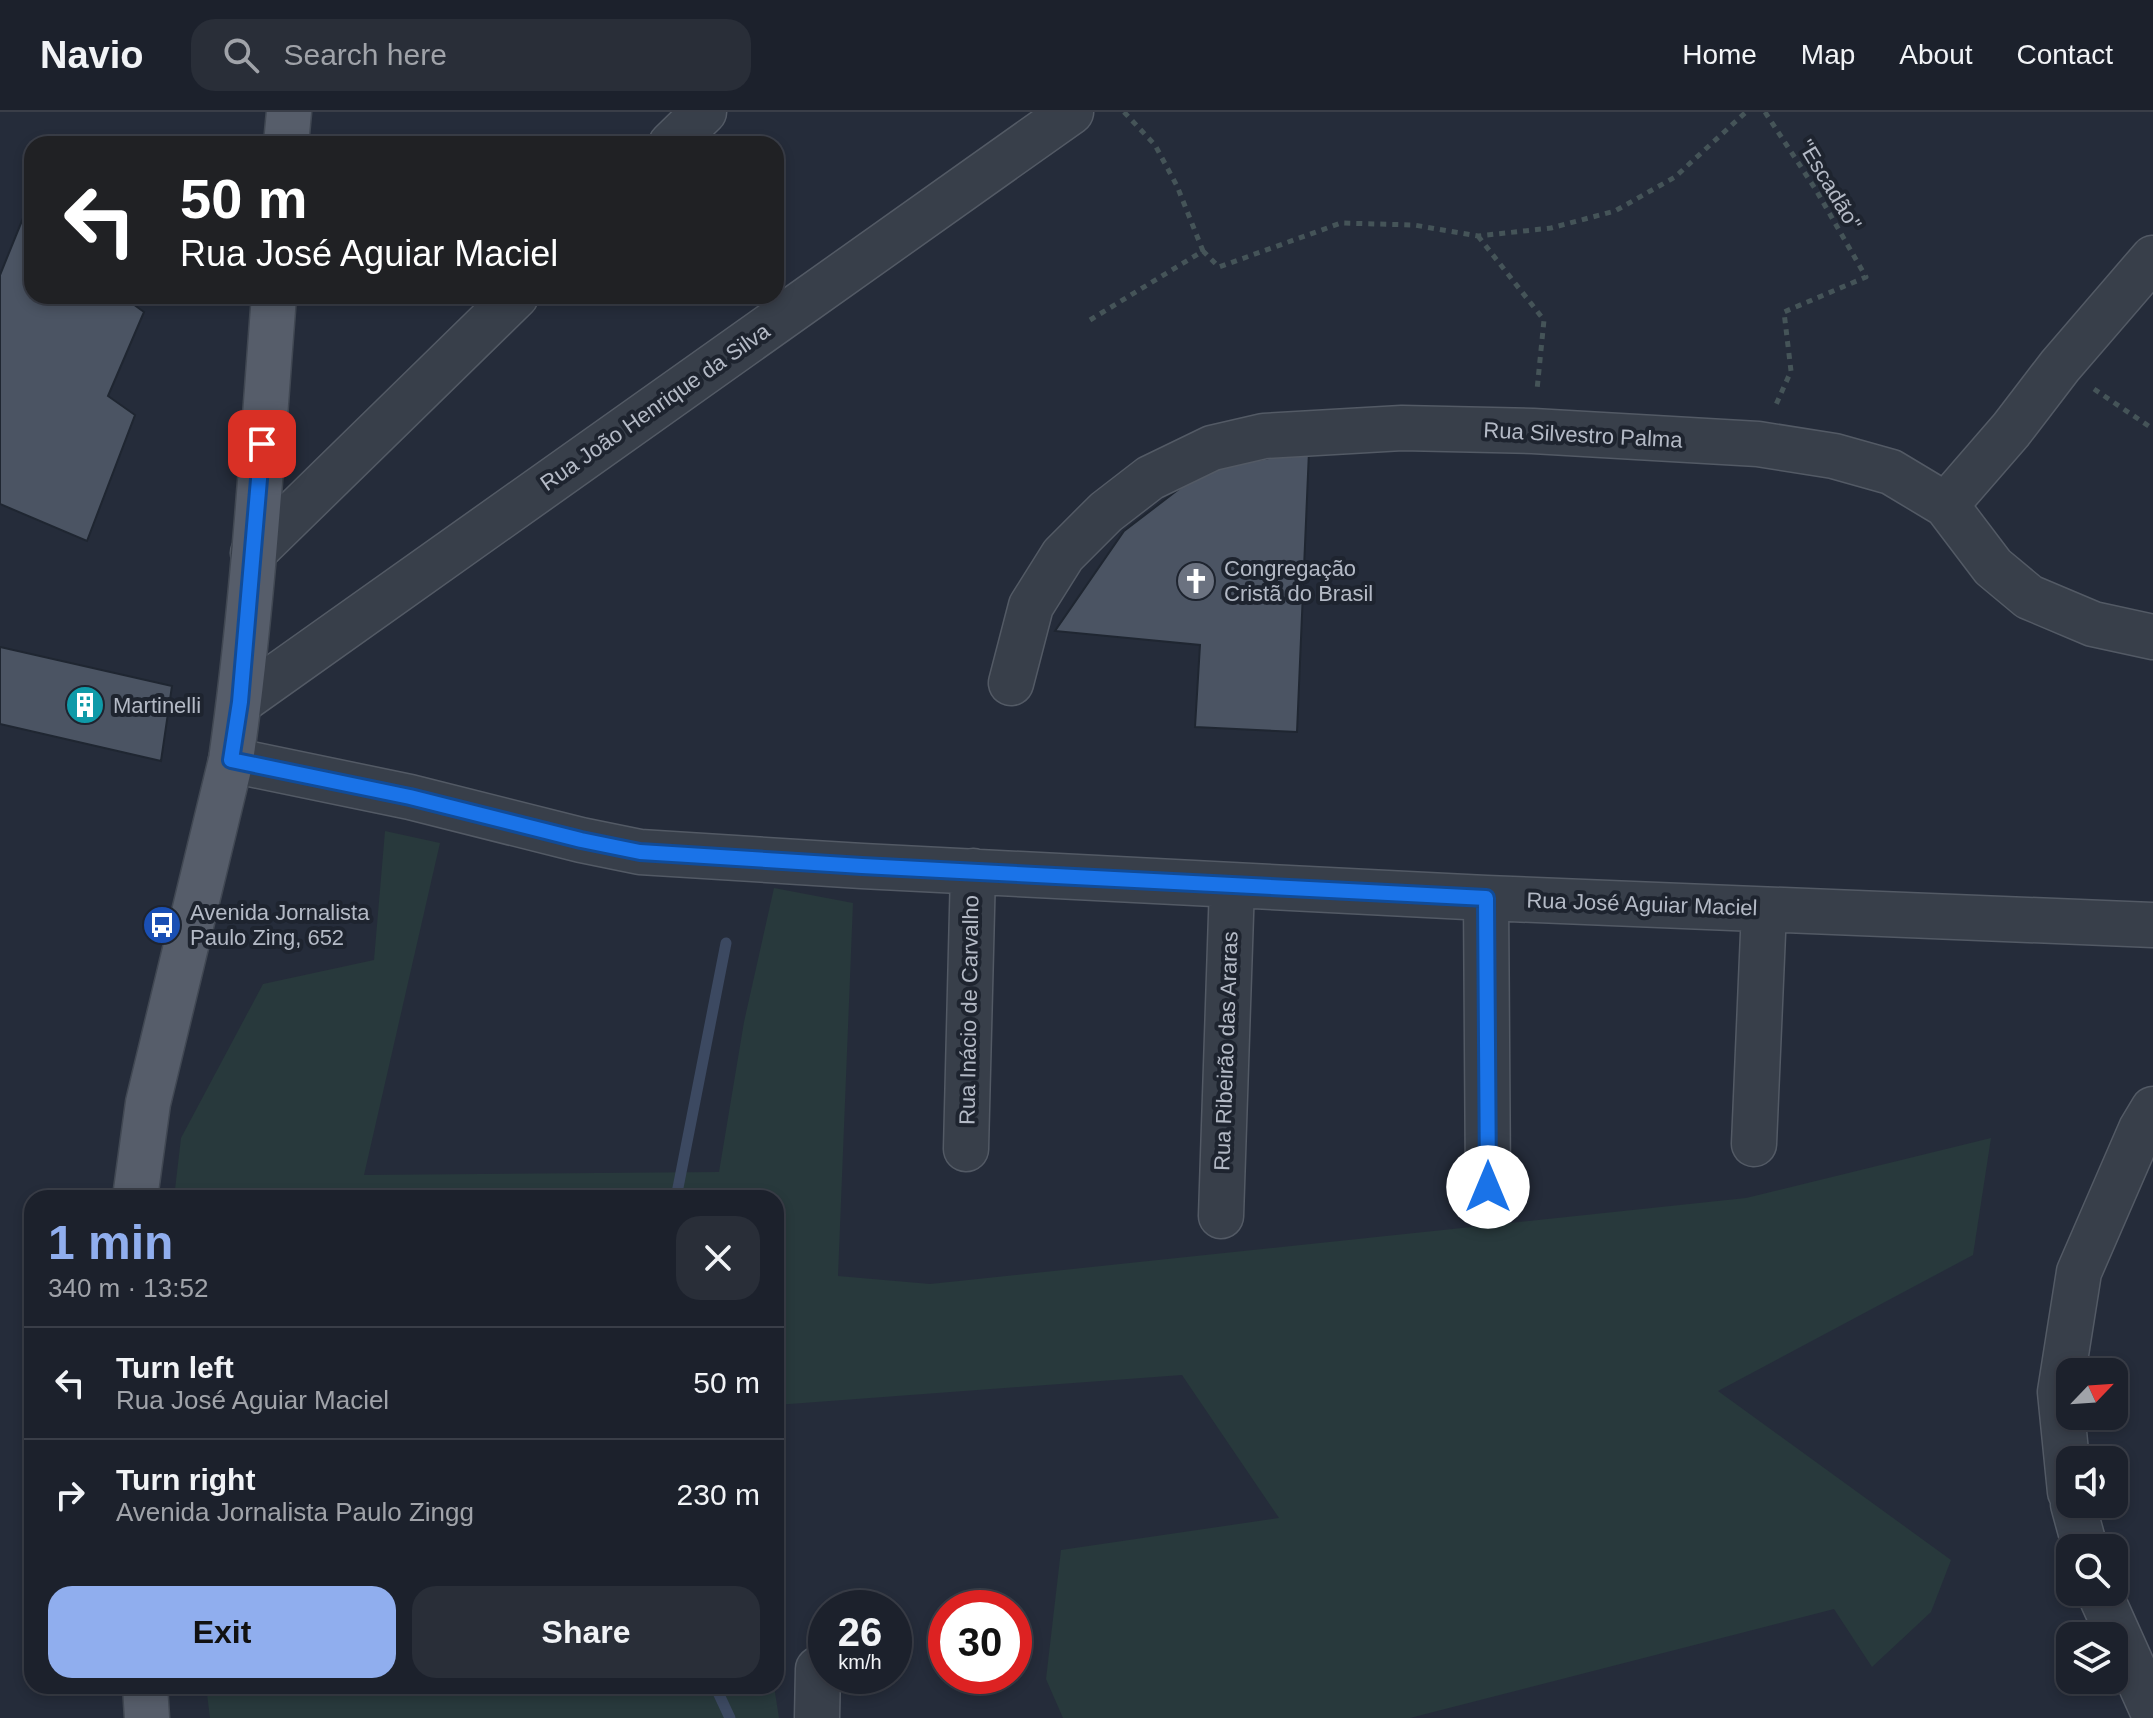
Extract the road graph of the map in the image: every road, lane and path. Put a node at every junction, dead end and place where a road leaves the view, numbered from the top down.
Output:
1 (289, 112) edge
2 (704, 112) edge
3 (1071, 112) edge
4 (1124, 112) edge
5 (1746, 112) edge
6 (1765, 112) edge
7 (287, 136) edge
8 (679, 136) edge
9 (1478, 236) junction
10 (1203, 251) junction
11 (2153, 258) edge
12 (273, 304) edge
13 (508, 304) edge
14 (1090, 320) dead end
15 (2060, 366) junction
16 (2153, 429) edge
17 (1533, 431) junction
18 (1758, 444) junction
19 (1946, 505) junction
20 (253, 553) junction
21 (2153, 637) edge
22 (1011, 683) dead end
23 (240, 702) junction
24 (231, 760) junction
25 (973, 871) junction
26 (1232, 885) junction
27 (1486, 898) junction
28 (1764, 910) junction
29 (2153, 925) edge
30 (2153, 1109) edge
31 (1754, 1144) dead end
32 (966, 1149) dead end
33 (1488, 1187) dead end
34 (136, 1190) edge
35 (1221, 1216) dead end
36 (2065, 1446) edge
37 (2105, 1606) edge
38 (146, 1694) edge
39 (817, 1694) edge
40 (2153, 1712) edge
41 (147, 1718) edge
42 (817, 1718) edge

1 - 7 main road
2 - 8 street
3 - 23 street, Rua João Henrique da Silva
4 - 10 path
5 - 9 path
6 - 18 path, "Escadão"
9 - 10 path
9 - 17 path
10 - 14 path
11 - 15 street
12 - 20 main road
13 - 20 street
15 - 16 path
15 - 19 street
17 - 18 street, Rua Silvestro Palma
17 - 22 street, Rua Silvestro Palma
18 - 19 street, Rua Silvestro Palma
19 - 21 street
20 - 23 main road
23 - 24 main road
24 - 25 street, Rua José Aguiar Maciel
24 - 34 main road
25 - 26 street, Rua José Aguiar Maciel
25 - 32 street, Rua Inácio de Carvalho
26 - 27 street, Rua José Aguiar Maciel
26 - 35 street, Rua Ribeirão das Araras
27 - 28 street, Rua José Aguiar Maciel
27 - 33 street
28 - 29 street, Rua José Aguiar Maciel
28 - 31 street
30 - 36 street
37 - 40 street
38 - 41 main road
39 - 42 street

